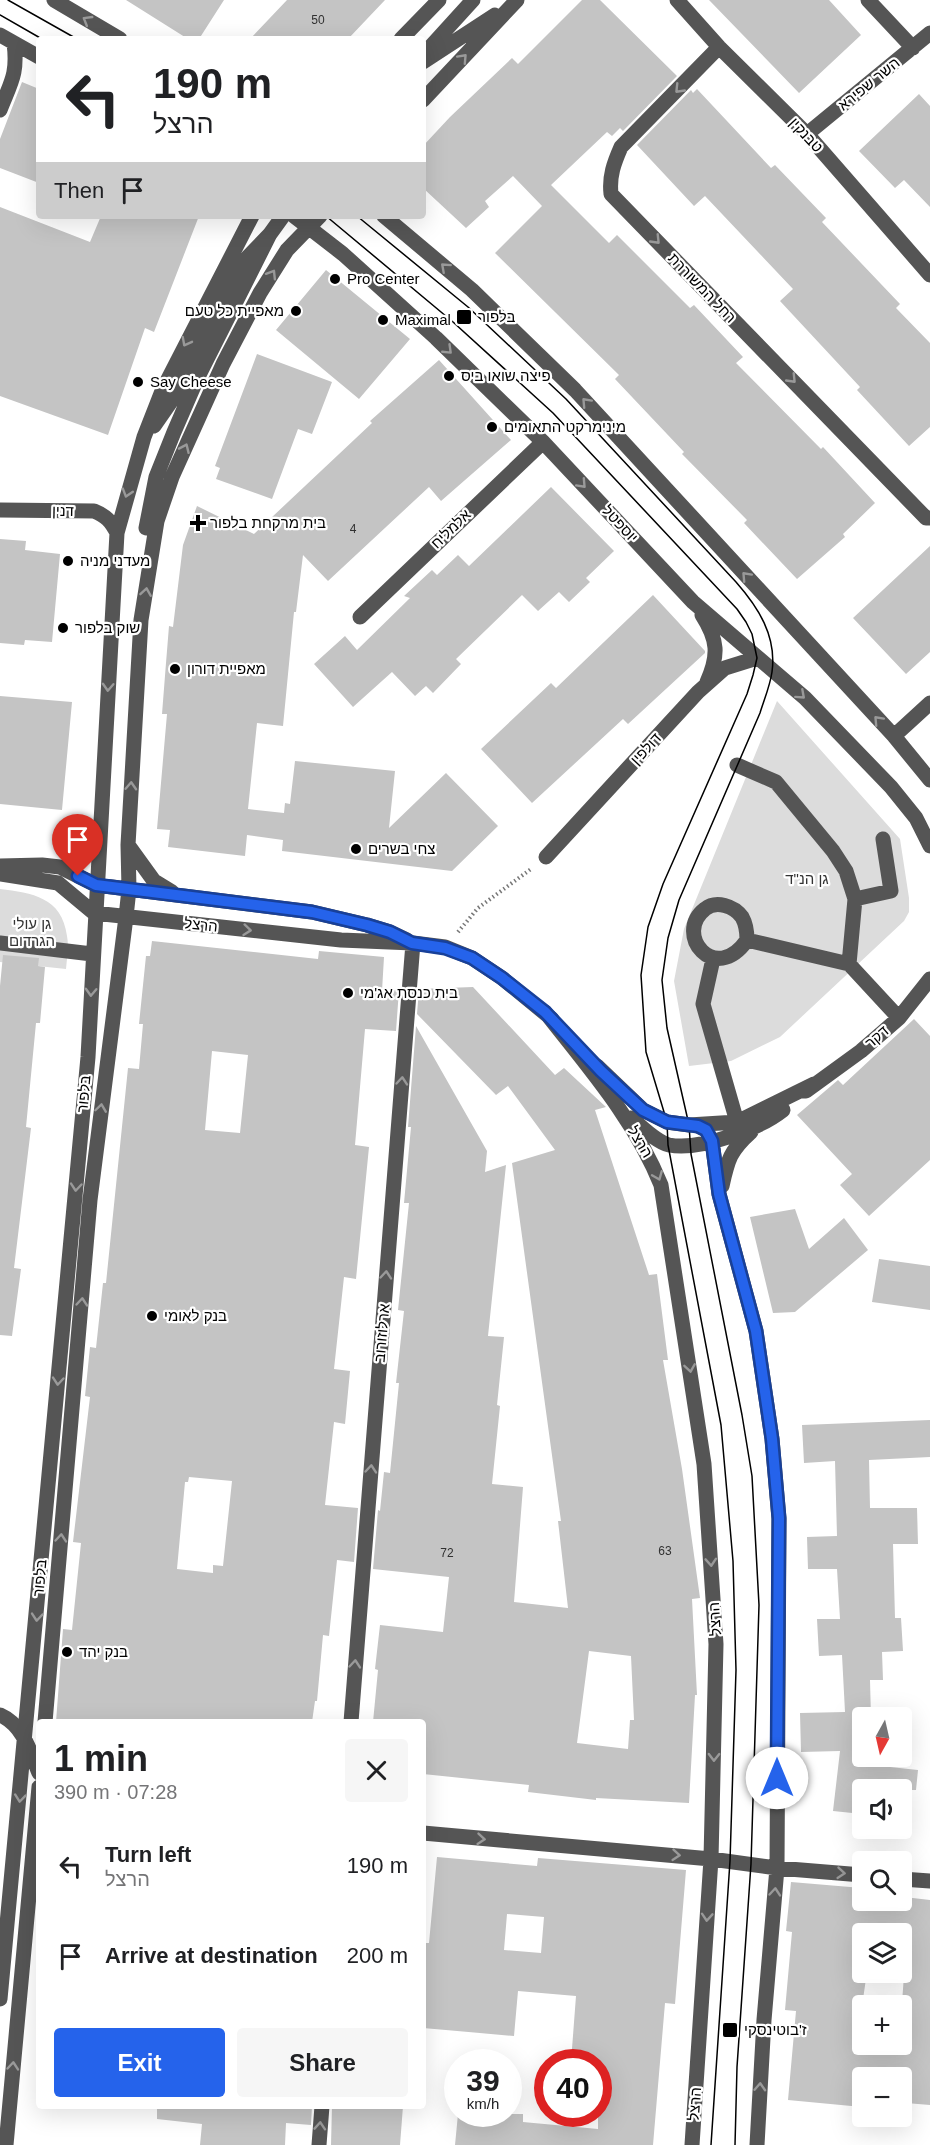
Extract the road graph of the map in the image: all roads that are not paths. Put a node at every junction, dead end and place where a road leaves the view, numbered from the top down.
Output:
1 (54, 0) edge
2 (473, 0) edge
3 (677, 0) edge
4 (868, 0) edge
5 (517, 1) edge
6 (433, 2) edge
7 (930, 33) edge
8 (115, 36) edge
9 (404, 36) edge
10 (7, 39) edge
11 (719, 47) junction
12 (913, 48) junction
13 (426, 52) edge
14 (36, 55) edge
15 (426, 60) edge
16 (426, 97) edge
17 (0, 110) edge
18 (807, 134) junction
19 (250, 219) edge
20 (281, 219) edge
21 (388, 219) edge
22 (315, 222) edge
23 (270, 234) junction
24 (930, 275) edge
25 (144, 437) junction
26 (543, 442) junction
27 (0, 510) edge
28 (928, 518) edge
29 (117, 533) junction
30 (150, 564) junction
31 (693, 602) junction
32 (360, 617) dead end
33 (757, 658) junction
34 (706, 685) junction
35 (930, 703) edge
36 (894, 736) junction
37 (737, 765) dead end
38 (930, 780) edge
39 (883, 839) dead end
40 (128, 845) junction
41 (930, 846) edge
42 (546, 857) road end
43 (0, 866) edge
44 (0, 874) edge
45 (96, 885) junction
46 (129, 889) junction
47 (179, 896) junction
48 (855, 899) junction
49 (94, 913) junction
50 (126, 917) junction
51 (747, 940) junction
52 (0, 943) edge
53 (412, 943) junction
54 (92, 954) junction
55 (713, 959) junction
56 (849, 964) junction
57 (930, 979) edge
58 (545, 1012) junction
59 (899, 1018) junction
60 (814, 1084) junction
61 (619, 1107) junction
62 (781, 1112) junction
63 (737, 1122) junction
64 (698, 1126) junction
65 (712, 1141) junction
66 (719, 1194) junction
67 (0, 1715) edge
68 (45, 1719) edge
69 (351, 1719) edge
70 (26, 1740) junction
71 (36, 1765) edge
72 (36, 1820) edge
73 (426, 1833) edge
74 (711, 1858) junction
75 (777, 1868) junction
76 (852, 1874) edge
77 (912, 1880) edge
78 (930, 1881) edge
79 (0, 1999) edge
80 (322, 2109) edge
81 (6, 2145) edge
82 (319, 2145) edge
83 (692, 2145) edge
84 (757, 2145) edge

8 -> 1 street
2 - 13 street
3 - 11 street, טבנקין
4 - 12 street
5 - 15 street
16 -> 5 street
6 - 9 street
7 - 12 street, השר שפירא
10 - 14 street
10 - 17 street
11 - 18 street, טבנקין
11 -> 28 street, רחל המשוררת
12 - 18 street, השר שפירא
18 - 24 street, טבנקין
19 -> 25 street, בלפור
20 - 23 street
36 -> 21 street
22 -> 26 street, יוספטל
30 -> 22 street, בלפור
23 - 25 street
23 - 30 street
25 -> 29 street, בלפור
26 -> 31 street, יוספטל
26 - 32 street, אלמליח
27 - 29 street, דנין
29 -> 45 street, בלפור
40 -> 30 street, בלפור
31 - 33 street, יוספטל
31 - 34 street
33 - 34 street, דולפין
33 -> 41 street, יוספטל
34 - 42 street, דולפין
35 - 36 street
36 - 38 street
37 - 48 street
39 - 48 street
40 - 46 street, בלפור
40 - 47 street
43 - 45 street, הרצל
44 - 49 street
45 - 46 street, הרצל
45 - 49 street, בלפור
46 - 47 street, הרצל
46 - 50 street, בלפור
47 - 53 street, הרצל
48 - 56 street
49 - 50 street, הרצל
49 - 54 street, בלפור
50 -> 53 street, הרצל
68 -> 50 street, בלפור
51 - 55 street
51 - 55 street
51 - 56 street
52 - 54 street
53 - 58 street, הרצל
69 -> 53 street, ארלוזורוב
54 -> 70 street, בלפור
55 - 63 street
56 - 59 street
57 - 59 street, דקר
58 - 61 street, הרצל
58 - 64 street, הרצל
59 - 60 street, דקר
60 - 62 street, דקר
60 - 63 street, דקר
61 - 65 street, הרצל
61 -> 74 street, הרצל
62 - 65 street, דקר
62 - 66 street
63 - 64 street, דקר
64 - 65 street
65 - 66 street
66 - 75 street
67 - 70 street
70 - 71 street
70 -> 79 street, בלפור
81 -> 72 street
73 -> 74 street
74 - 75 street
74 -> 83 street, הרצל
75 -> 76 street
84 -> 75 street
77 - 78 street
82 -> 80 street

